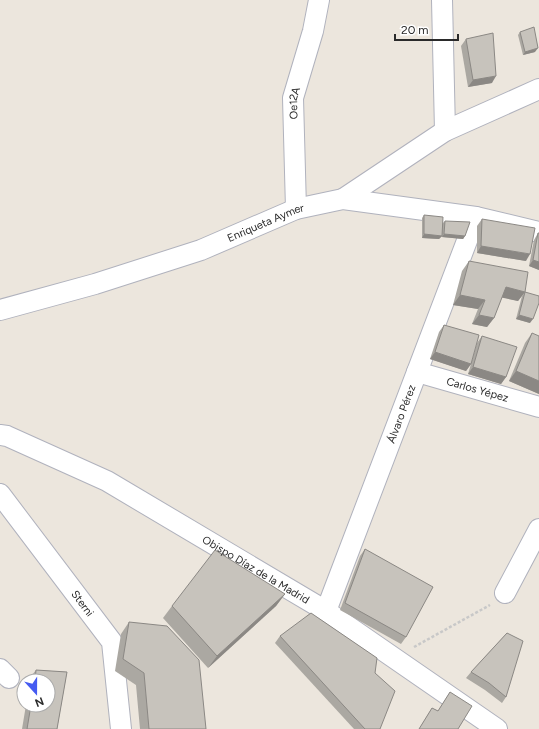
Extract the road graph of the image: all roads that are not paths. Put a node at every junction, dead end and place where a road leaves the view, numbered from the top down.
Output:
1 (318, 0) edge
2 (442, 0) edge
3 (539, 89) edge
4 (445, 131) junction
5 (343, 199) junction
6 (296, 209) junction
7 (476, 217) junction
8 (539, 232) edge
9 (0, 310) edge
10 (417, 372) junction
11 (539, 407) edge
12 (0, 435) edge
13 (0, 494) edge
14 (539, 529) edge
15 (505, 593) road end
16 (326, 611) junction
17 (121, 729) edge
18 (497, 729) edge

1 - 6 street, Oe12A
2 - 4 street
3 - 4 street
4 - 5 street
5 - 6 street, Enriqueta Aymer
5 - 7 street, Enriqueta Aymer
6 - 9 street, Enriqueta Aymer
7 - 8 street, Enriqueta Aymer
7 - 10 street, Álvaro Pérez
10 - 11 street, Carlos Yépez
10 - 16 street, Álvaro Pérez
12 - 16 street, Obispo Díaz de la Madrid
13 - 17 street, Sterni
14 - 15 street
16 - 18 street, Obispo Díaz de la Madrid

